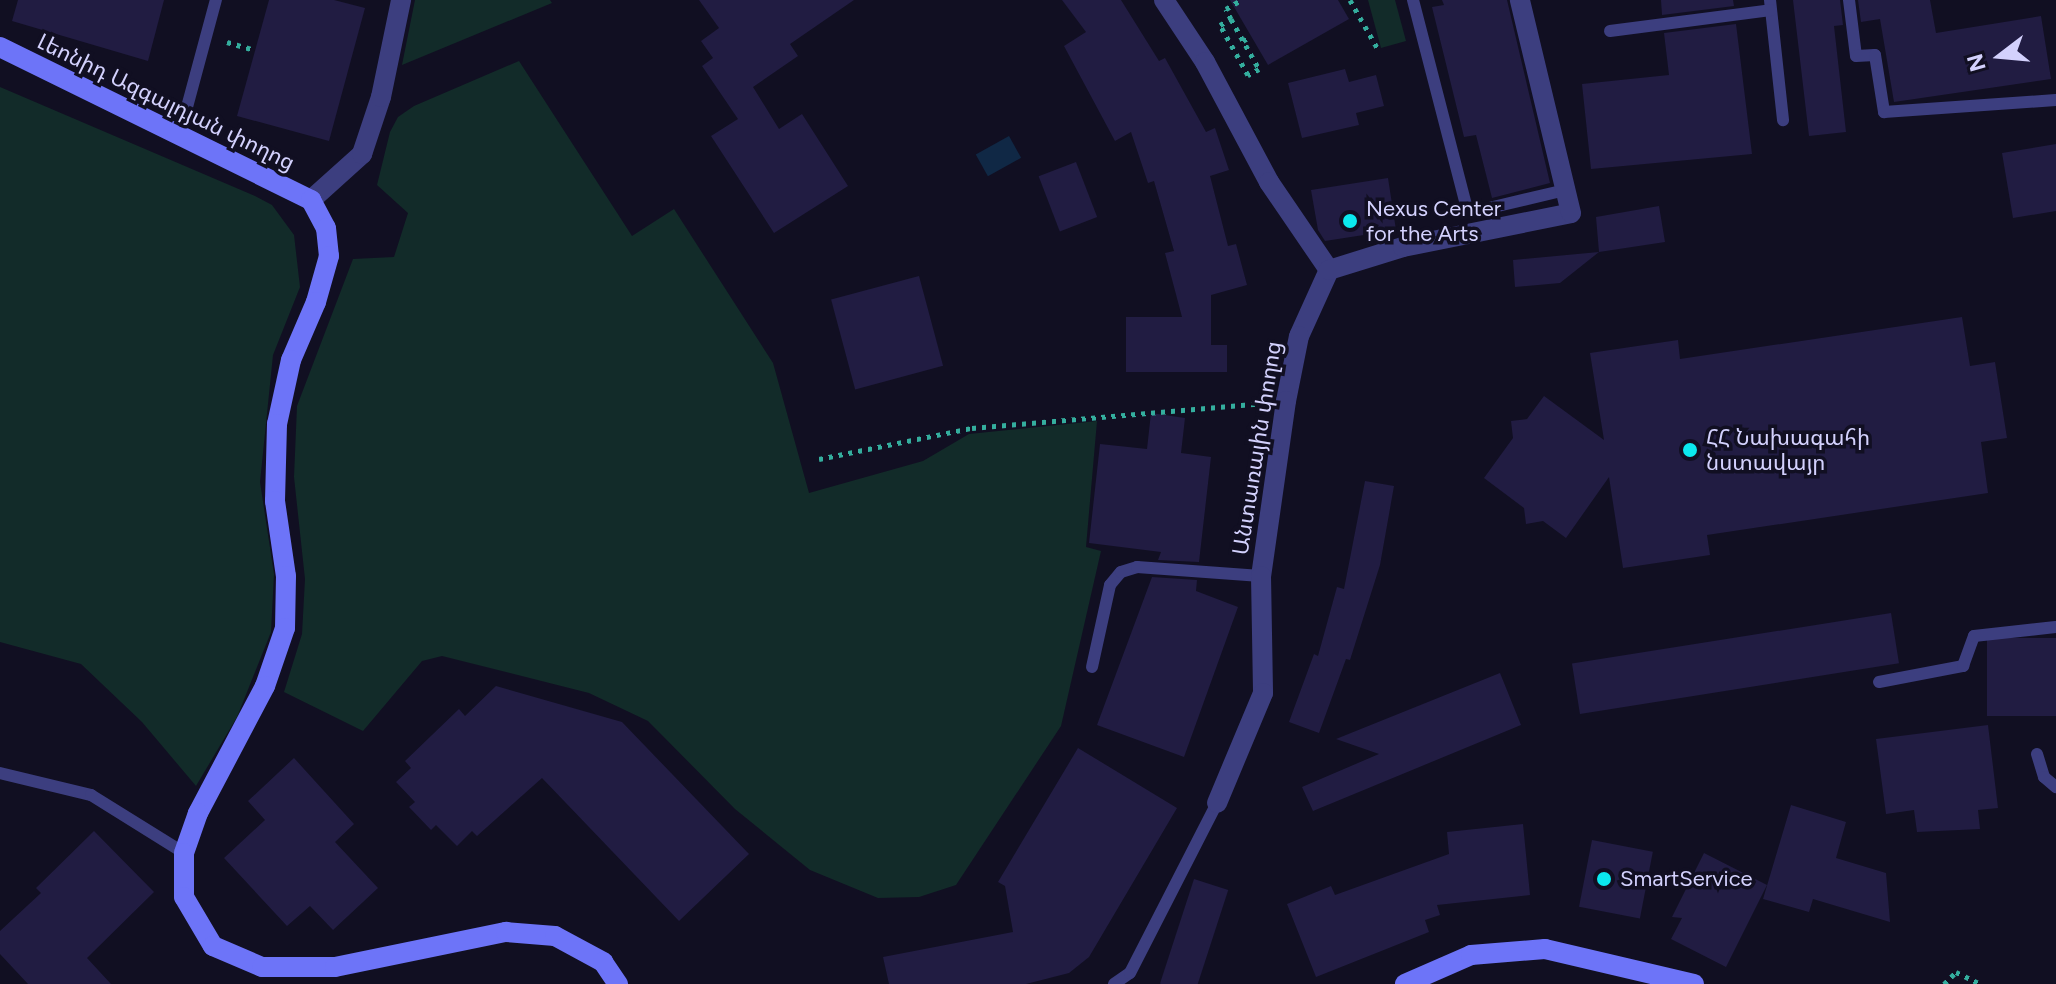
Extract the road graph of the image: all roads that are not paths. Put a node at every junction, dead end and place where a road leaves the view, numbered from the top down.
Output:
1 (216, 0) edge
2 (399, 0) edge
3 (1164, 0) edge
4 (1413, 0) edge
5 (1520, 0) edge
6 (1849, 0) edge
7 (1770, 5) edge
8 (1610, 31) dead end
9 (0, 47) edge
10 (2056, 100) edge
11 (1783, 120) dead end
12 (180, 133) junction
13 (1565, 190) junction
14 (311, 200) junction
15 (1329, 270) junction
16 (1261, 576) junction
17 (2056, 627) edge
18 (1092, 667) dead end
19 (1879, 682) dead end
20 (2037, 754) dead end
21 (0, 773) edge
22 (2056, 787) edge
23 (1217, 803) joint
24 (184, 853) junction
25 (618, 984) edge
26 (1114, 984) edge
27 (1405, 984) edge
28 (1694, 984) edge

1 - 12 lane
2 - 14 street
3 - 15 street
4 - 13 lane
5 - 13 street
6 - 10 lane
7 - 8 lane
7 - 11 lane
9 - 12 street, Լեոնիդ Ազգալդյան փողոց
12 - 14 street, Լեոնիդ Ազգալդյան փողոց
13 - 15 street
14 - 24 street
15 - 16 street, Անտառային փողոց
16 - 18 lane
16 - 23 street, Անտառային փողոց
17 - 19 lane
20 - 22 lane
21 - 24 lane
23 - 26 lane
24 - 25 street
27 - 28 street

